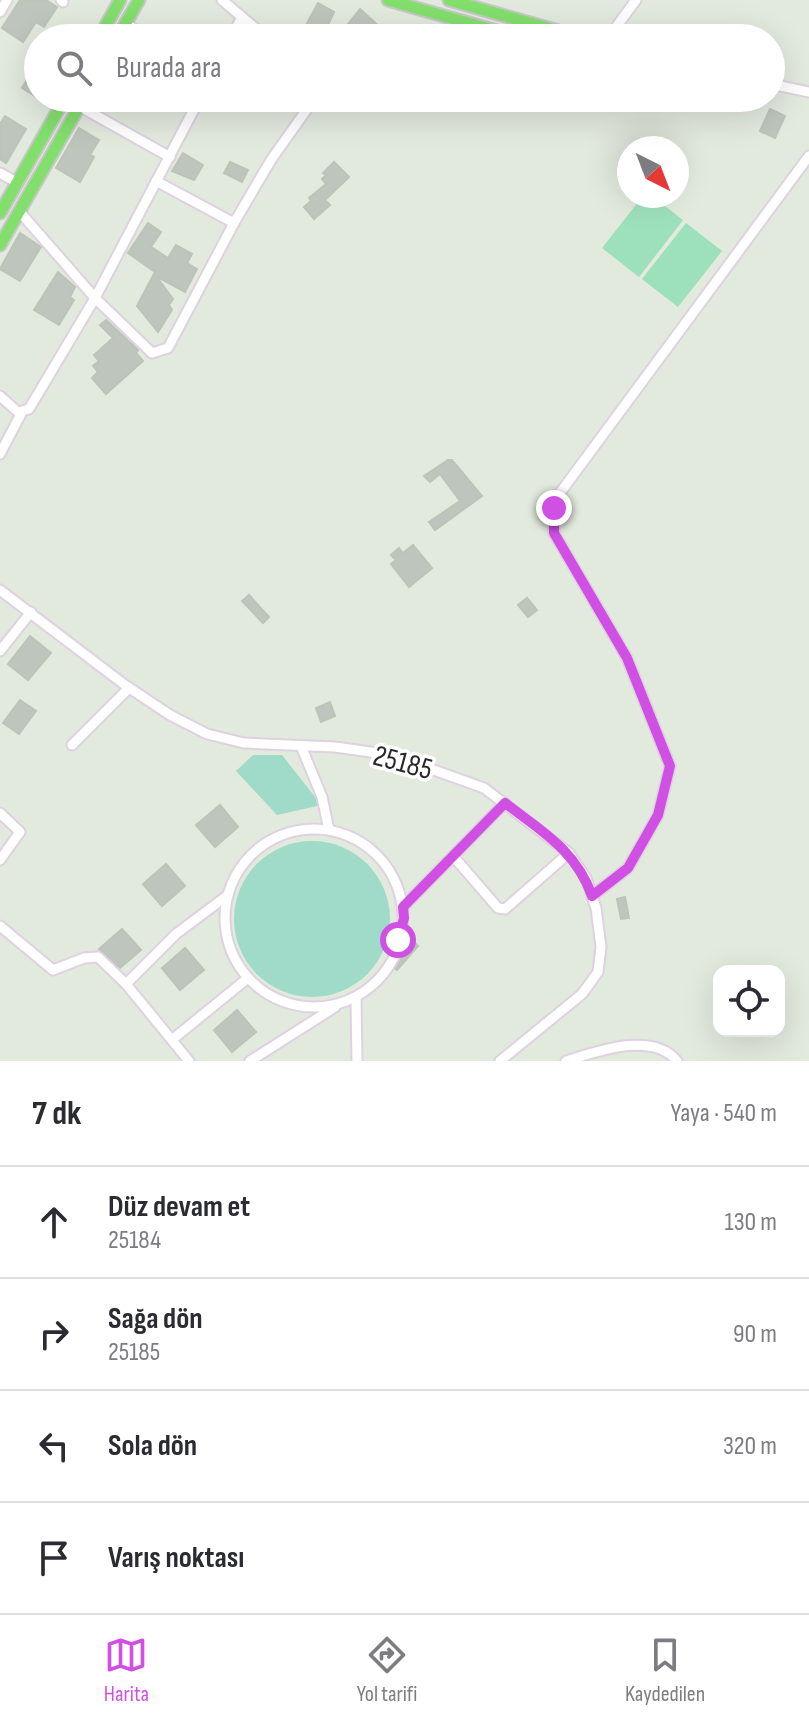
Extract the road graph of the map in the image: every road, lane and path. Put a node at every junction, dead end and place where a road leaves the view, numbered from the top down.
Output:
1 (7, 0) edge
2 (120, 0) edge
3 (139, 0) edge
4 (222, 0) edge
5 (388, 0) edge
6 (449, 0) edge
7 (636, 0) edge
8 (0, 12) edge
9 (242, 17) junction
10 (107, 24) edge
11 (126, 24) edge
12 (238, 24) edge
13 (250, 24) edge
14 (472, 24) edge
15 (534, 24) edge
16 (618, 24) edge
17 (785, 87) edge
18 (809, 92) edge
19 (57, 112) edge
20 (76, 112) edge
21 (98, 112) edge
22 (193, 112) edge
23 (305, 112) edge
24 (809, 156) edge
25 (170, 157) junction
26 (0, 173) edge
27 (156, 181) junction
28 (18, 183) junction
29 (19, 211) junction
30 (0, 213) edge
31 (234, 223) junction
32 (0, 245) edge
33 (95, 298) junction
34 (0, 396) edge
35 (22, 412) junction
36 (0, 454) edge
37 (0, 590) edge
38 (31, 612) junction
39 (0, 651) edge
40 (129, 688) junction
41 (72, 745) dead end
42 (301, 746) junction
43 (505, 803) junction
44 (0, 813) edge
45 (329, 830) junction
46 (569, 853) junction
47 (453, 856) junction
48 (0, 860) edge
49 (228, 895) junction
50 (592, 896) junction
51 (403, 907) junction
52 (0, 926) edge
53 (248, 978) junction
54 (126, 984) junction
55 (356, 998) junction
56 (338, 1005) junction
57 (173, 1039) junction
58 (189, 1061) edge
59 (250, 1061) edge
60 (357, 1061) edge
61 (500, 1061) edge
62 (566, 1061) edge
63 (677, 1061) edge

1 - 8 street
2 - 10 main road
3 - 11 main road
4 - 9 street
5 - 14 main road
6 - 15 main road
7 - 16 street
9 - 12 street
9 - 13 street
17 - 18 street
19 - 28 main road
20 - 29 main road
21 - 25 street
22 - 25 street
23 - 31 street
24 - 50 street
25 - 27 street
26 - 28 street
27 - 31 street
27 - 33 street
28 - 30 main road
29 - 32 main road
29 - 33 street
31 - 33 street
33 - 35 street
34 - 35 street
35 - 36 street
37 - 38 street, 25185
38 - 39 street
38 - 40 street, 25185
40 - 41 street
40 - 42 street, 25185
42 - 43 street, 25185
42 - 45 street
43 - 46 street, 25185
43 - 47 street
44 - 48 street
45 - 49 street
45 - 51 street
46 - 47 street
46 - 50 street, 25185
47 - 51 street
49 - 53 street
49 - 54 street
50 - 61 street, 25185
51 - 55 street
52 - 54 street
53 - 56 street
53 - 57 street
54 - 57 street
55 - 56 street
55 - 60 street
56 - 59 street
57 - 58 street
62 - 63 street

